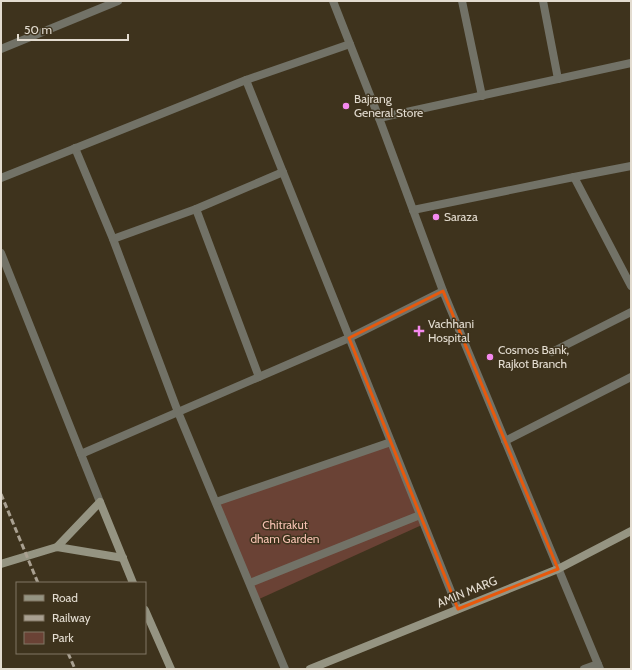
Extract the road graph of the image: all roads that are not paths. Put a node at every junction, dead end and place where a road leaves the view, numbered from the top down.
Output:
1 (118, 1) edge
2 (333, 1) edge
3 (462, 1) edge
4 (543, 1) edge
5 (350, 44) junction
6 (1, 49) edge
7 (631, 63) edge
8 (558, 79) junction
9 (246, 80) junction
10 (482, 96) junction
11 (379, 118) junction
12 (75, 148) junction
13 (631, 166) edge
14 (282, 172) junction
15 (574, 177) junction
16 (1, 178) edge
17 (196, 209) junction
18 (413, 210) junction
19 (114, 239) junction
20 (1, 253) edge
21 (631, 286) edge
22 (443, 291) junction
23 (631, 312) edge
24 (349, 338) junction
25 (552, 352) dead end
26 (259, 377) junction
27 (631, 377) edge
28 (178, 412) junction
29 (505, 441) junction
30 (391, 442) junction
31 (81, 454) junction
32 (100, 502) junction
33 (216, 502) junction
34 (420, 515) junction
35 (631, 531) edge
36 (57, 547) junction
37 (122, 558) junction
38 (1, 564) edge
39 (558, 569) junction
40 (133, 582) edge
41 (250, 582) junction
42 (458, 609) junction
43 (146, 612) edge
44 (599, 666) edge
45 (171, 669) edge
46 (286, 669) edge
47 (310, 669) edge
48 (584, 669) edge

1 - 6 street
2 - 5 street
3 - 10 street
4 - 8 street
5 - 9 street
5 - 11 street
7 - 8 street
8 - 10 street
9 - 12 street
9 - 14 street
10 - 11 street
11 - 18 street
12 - 16 street
12 - 19 street
13 - 15 street
14 - 17 street
14 - 24 street
15 - 18 street
15 - 21 street
17 - 19 street
17 - 26 street
18 - 22 street
19 - 28 street
20 - 31 street
22 - 24 street
22 - 29 street
23 - 25 street
24 - 26 street
24 - 30 street
26 - 28 street
27 - 29 street
28 - 31 street
28 - 33 street
29 - 39 street
30 - 33 street
30 - 34 street
31 - 32 street
32 - 36 main road
32 - 37 main road
33 - 41 street
34 - 41 street
34 - 42 street
35 - 39 main road, AMIN MARG
36 - 37 main road
36 - 38 main road
37 - 40 main road
39 - 42 main road, AMIN MARG
39 - 44 street
41 - 46 street
42 - 47 main road, AMIN MARG
43 - 45 main road
44 - 48 street

